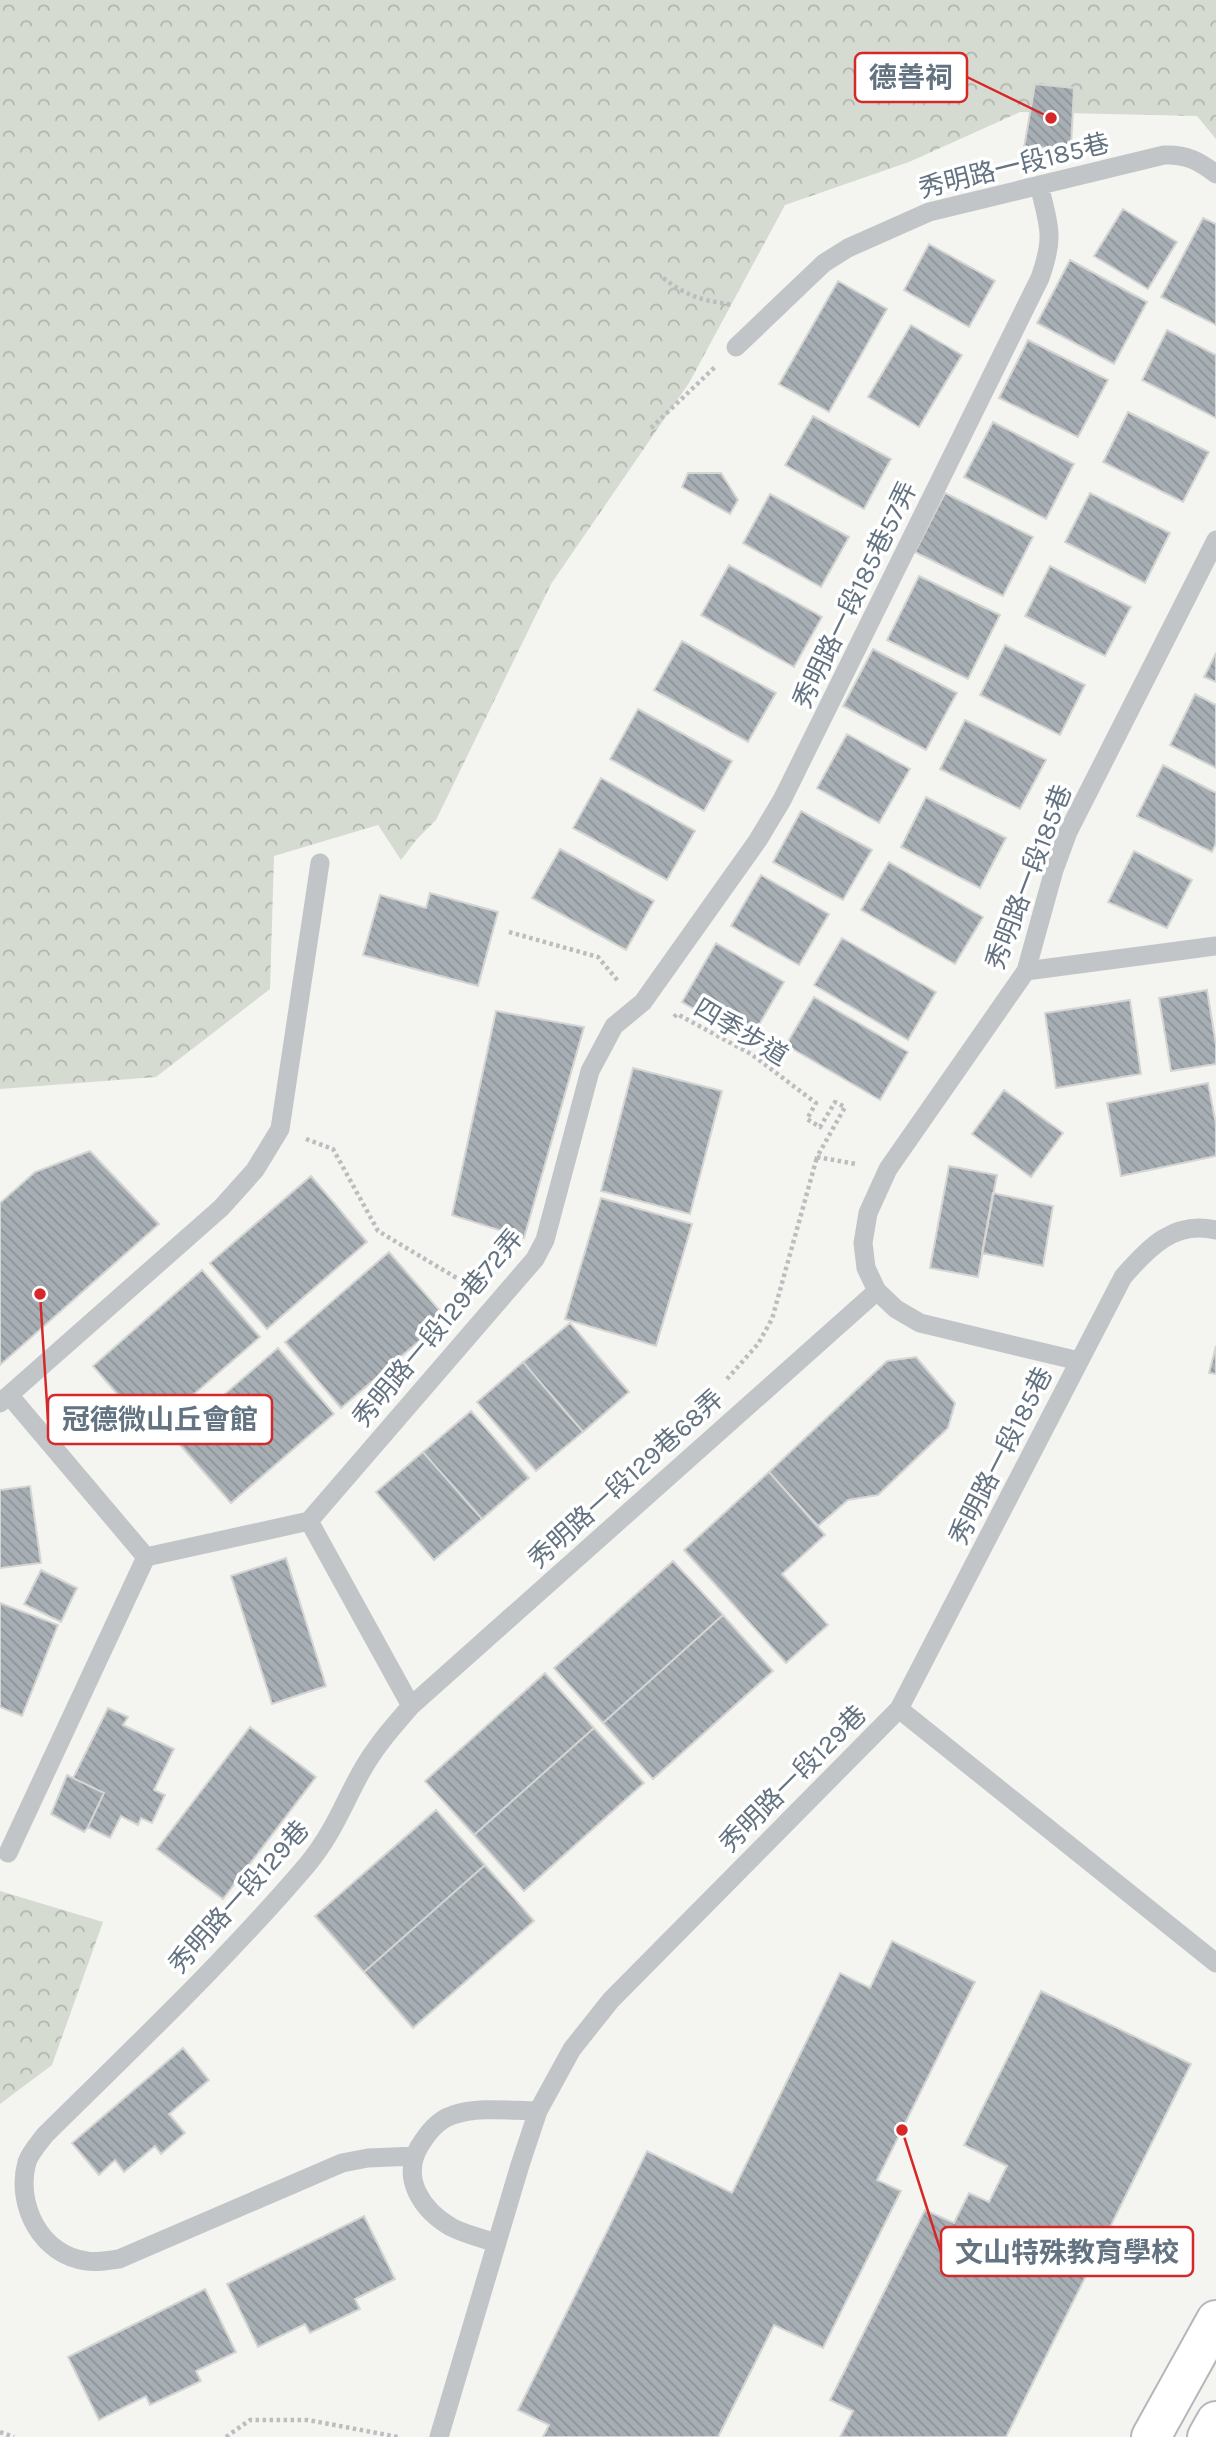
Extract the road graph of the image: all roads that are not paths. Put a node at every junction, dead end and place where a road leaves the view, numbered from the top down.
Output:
1 (1216, 174) edge
2 (1039, 185) junction
3 (736, 347) road end
4 (1216, 540) edge
5 (320, 863) dead end
6 (1216, 946) edge
7 (1026, 971) junction
8 (640, 1004) joint
9 (1216, 1230) edge
10 (877, 1291) junction
11 (1079, 1361) junction
12 (4, 1399) edge
13 (309, 1521) junction
14 (146, 1557) junction
15 (411, 1706) junction
16 (899, 1709) junction
17 (8, 1853) dead end
18 (1216, 1963) edge
19 (538, 2111) junction
20 (415, 2156) junction
21 (496, 2243) junction
22 (1216, 2320) edge
23 (1216, 2421) edge
24 (439, 2437) edge
25 (1151, 2437) edge
26 (1207, 2437) edge

1 - 2 lane, 秀明路一段185巷
2 - 3 lane, 秀明路一段185巷
2 - 8 lane, 秀明路一段185巷57弄
4 - 7 lane, 秀明路一段185巷
5 - 12 lane
6 - 7 lane
7 - 10 lane, 秀明路一段185巷
8 - 13 lane, 秀明路一段129巷72弄
9 - 11 lane
10 - 11 lane, 秀明路一段185巷
10 - 15 lane, 秀明路一段129巷68弄
11 - 16 lane, 秀明路一段185巷
12 - 14 lane
13 - 14 lane
13 - 15 lane
14 - 17 lane
15 - 20 lane, 秀明路一段129巷
16 - 18 lane
16 - 19 lane, 秀明路一段129巷
19 - 20 lane
19 - 21 lane, 秀明路一段129巷
20 - 21 lane
21 - 24 lane, 秀明路一段129巷
22 - 25 main road
23 - 26 main road

